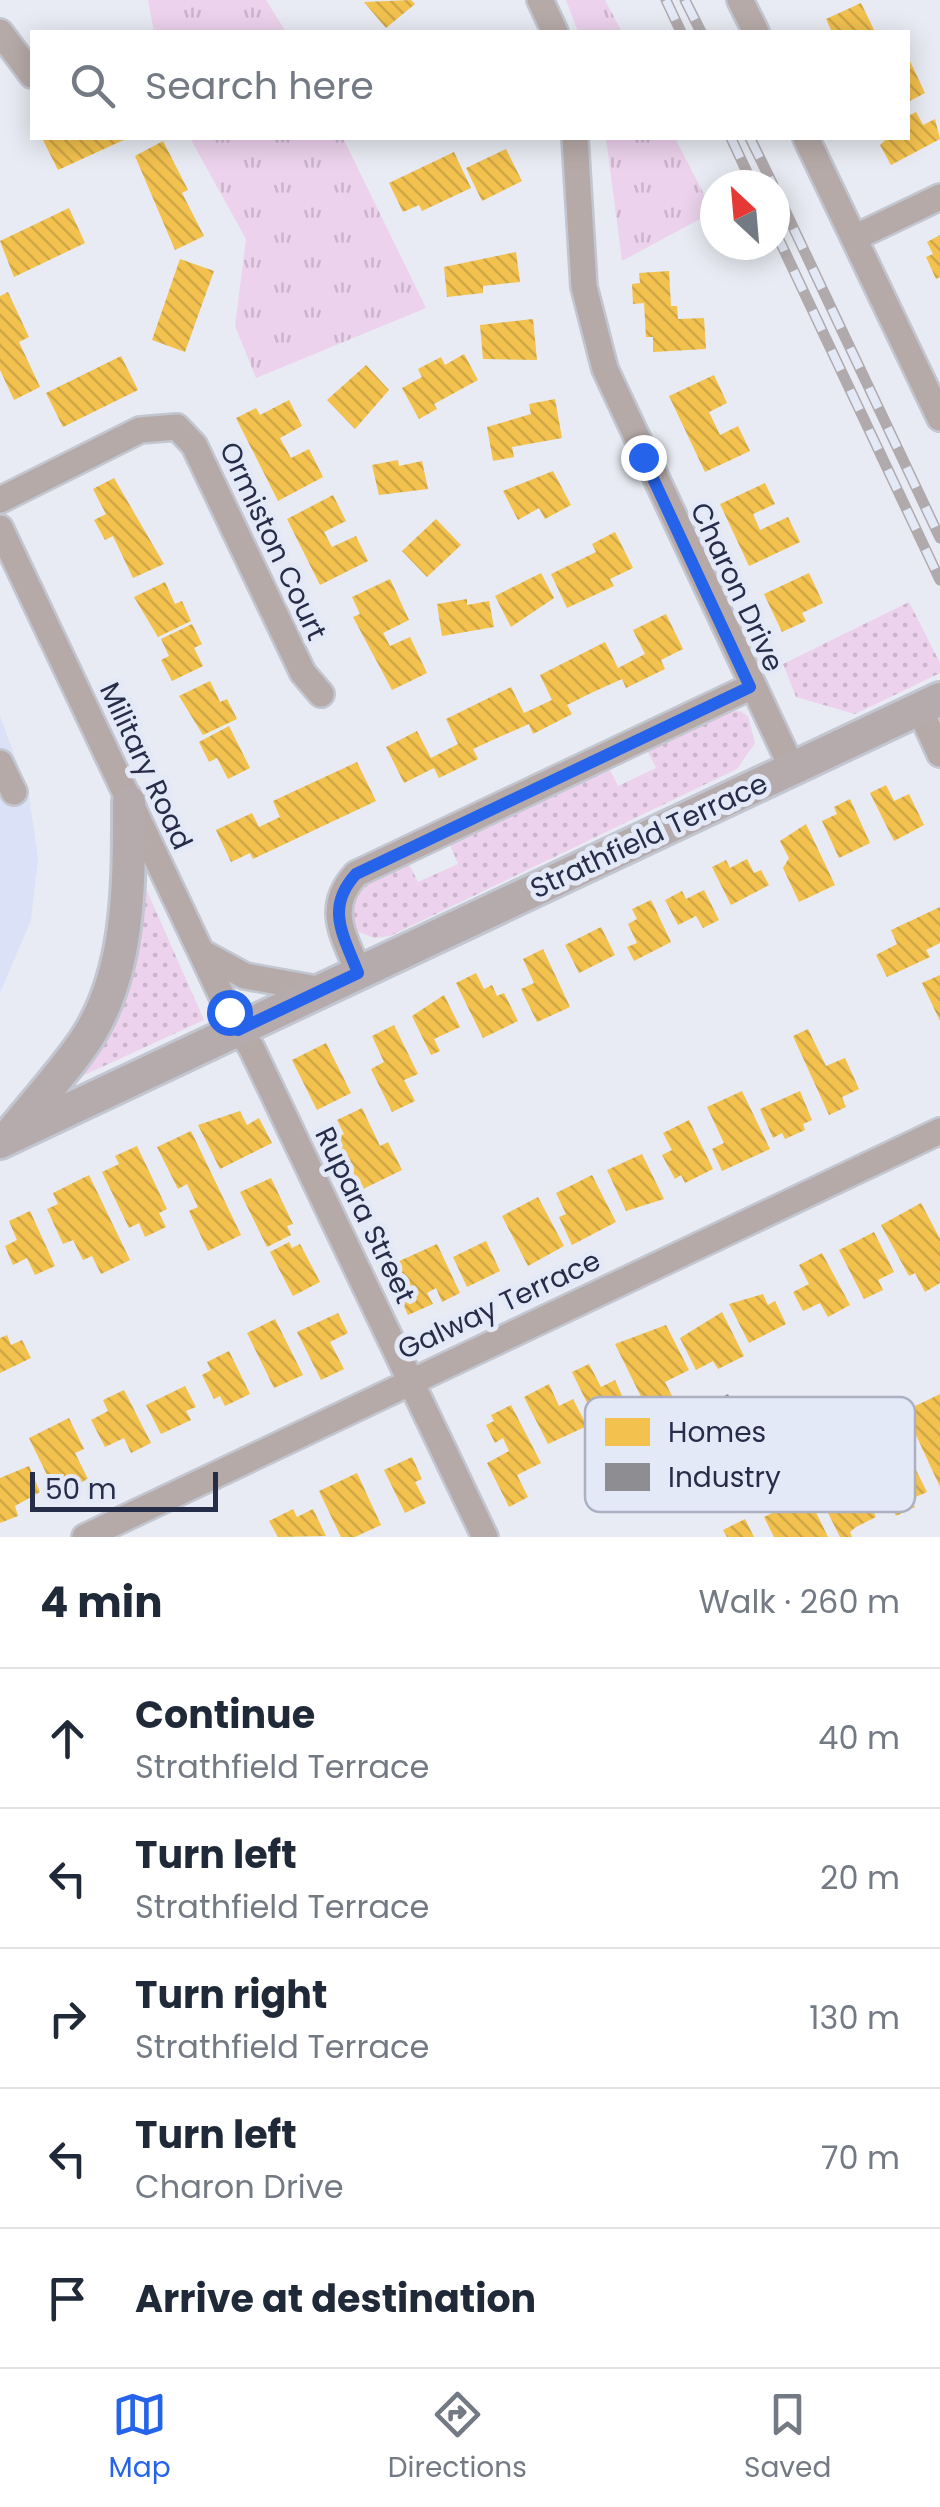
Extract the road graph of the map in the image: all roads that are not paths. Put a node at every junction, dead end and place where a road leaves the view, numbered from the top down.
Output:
1 (540, 0) edge
2 (740, 0) edge
3 (554, 30) edge
4 (755, 30) edge
5 (0, 32) edge
6 (30, 72) edge
7 (575, 140) edge
8 (807, 140) edge
9 (940, 197) edge
10 (854, 238) junction
11 (940, 418) edge
12 (0, 500) edge
13 (0, 528) edge
14 (750, 687) junction
15 (321, 694) dead end
16 (929, 704) edge
17 (940, 754) edge
18 (0, 763) edge
19 (792, 768) junction
20 (14, 792) dead end
21 (129, 802) junction
22 (201, 952) junction
23 (358, 973) junction
24 (323, 990) junction
25 (238, 1030) junction
26 (940, 1131) edge
27 (4, 1140) edge
28 (411, 1379) junction
29 (85, 1537) edge
30 (485, 1537) edge

1 - 3 street
2 - 4 street
5 - 6 street
7 - 14 street, Charon Drive
8 - 10 street
9 - 10 street
10 - 11 street
12 - 15 street, Ormiston Court
13 - 21 street, Military Road
14 - 19 street, Charon Drive
14 - 23 street
16 - 17 street
16 - 19 main road, Strathfield Terrace
18 - 20 street
19 - 23 main road, Strathfield Terrace
21 - 22 street, Military Road
21 - 27 main road
22 - 24 street
22 - 25 street, Military Road
23 - 24 main road, Strathfield Terrace
24 - 25 main road, Strathfield Terrace
25 - 27 main road, Strathfield Terrace
25 - 28 street, Rupara Street
26 - 28 street, Galway Terrace
28 - 29 street, Galway Terrace
28 - 30 street, Rupara Street

